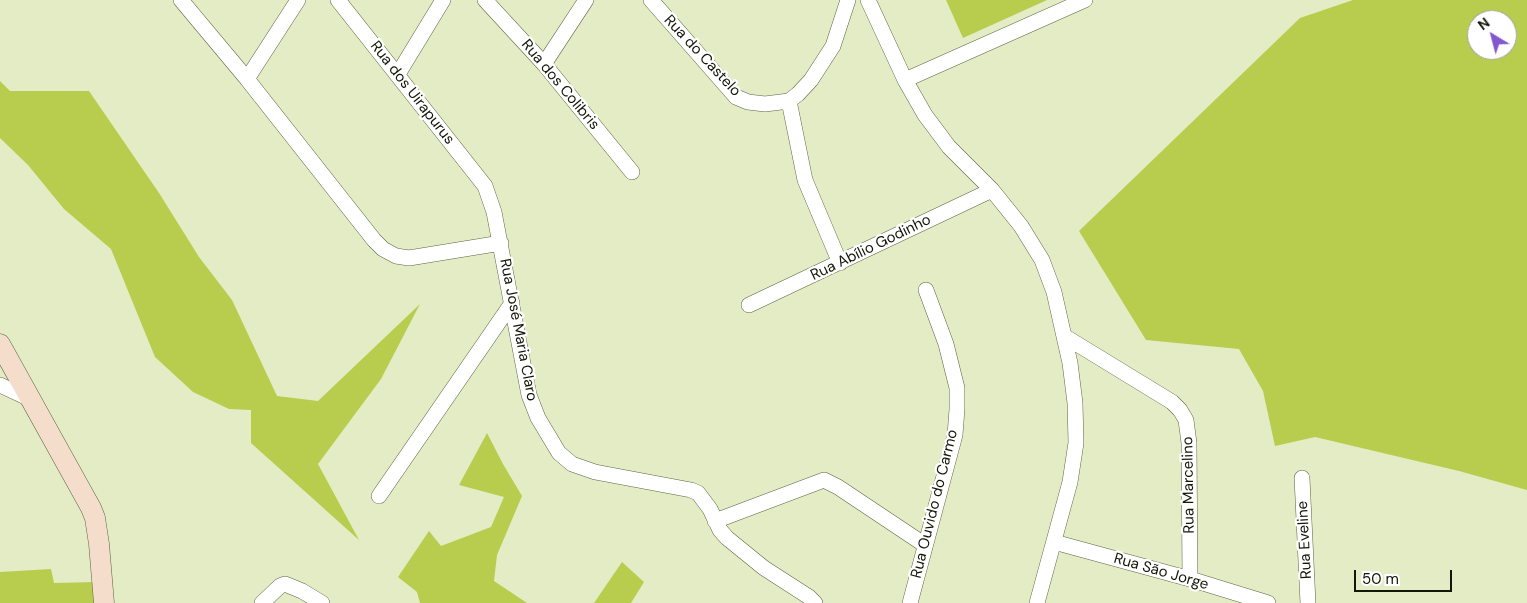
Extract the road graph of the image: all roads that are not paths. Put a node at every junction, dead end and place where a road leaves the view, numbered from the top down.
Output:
1 (181, 0) edge
2 (298, 0) edge
3 (338, 0) edge
4 (443, 0) edge
5 (485, 0) edge
6 (586, 0) edge
7 (651, 0) edge
8 (848, 0) edge
9 (868, 0) edge
10 (1084, 0) edge
11 (544, 64) junction
12 (398, 74) junction
13 (246, 79) junction
14 (905, 80) junction
15 (789, 101) junction
16 (632, 172) dead end
17 (992, 190) junction
18 (501, 243) junction
19 (840, 263) junction
20 (926, 290) dead end
21 (512, 303) junction
22 (749, 305) dead end
23 (1064, 336) junction
24 (0, 344) edge
25 (0, 385) edge
26 (30, 399) junction
27 (1302, 478) dead end
28 (379, 496) dead end
29 (715, 521) junction
30 (1054, 542) junction
31 (925, 545) junction
32 (1190, 579) junction
33 (104, 603) edge
34 (262, 603) edge
35 (322, 603) edge
36 (815, 603) edge
37 (910, 603) edge
38 (1037, 603) edge
39 (1268, 603) edge
40 (1308, 603) edge

1 - 13 street, Rua José Maria Claro
2 - 13 street
3 - 12 street, Rua dos Uirapurus
4 - 12 street
5 - 11 street, Rua dos Colibris
6 - 11 street
7 - 15 street, Rua do Castelo
8 - 15 street
9 - 14 street
10 - 14 street
11 - 16 street, Rua dos Colibris
12 - 18 street, Rua dos Uirapurus
13 - 18 street, Rua José Maria Claro
14 - 17 street
15 - 19 street
17 - 19 street, Rua Abílio Godinho
17 - 23 street
18 - 21 street, Rua José Maria Claro
19 - 22 street, Rua Abílio Godinho
20 - 31 street, Rua Ouvido do Carmo
21 - 28 street
21 - 29 street, Rua José Maria Claro
23 - 30 street
23 - 32 street, Rua Marcelino
24 - 26 street
25 - 26 street
26 - 33 street
27 - 40 street, Rua Eveline
29 - 31 street
29 - 36 street, Rua José Maria Claro
30 - 32 street, Rua São Jorge
30 - 38 street
31 - 37 street, Rua Ouvido do Carmo
32 - 39 street, Rua São Jorge
34 - 35 street

